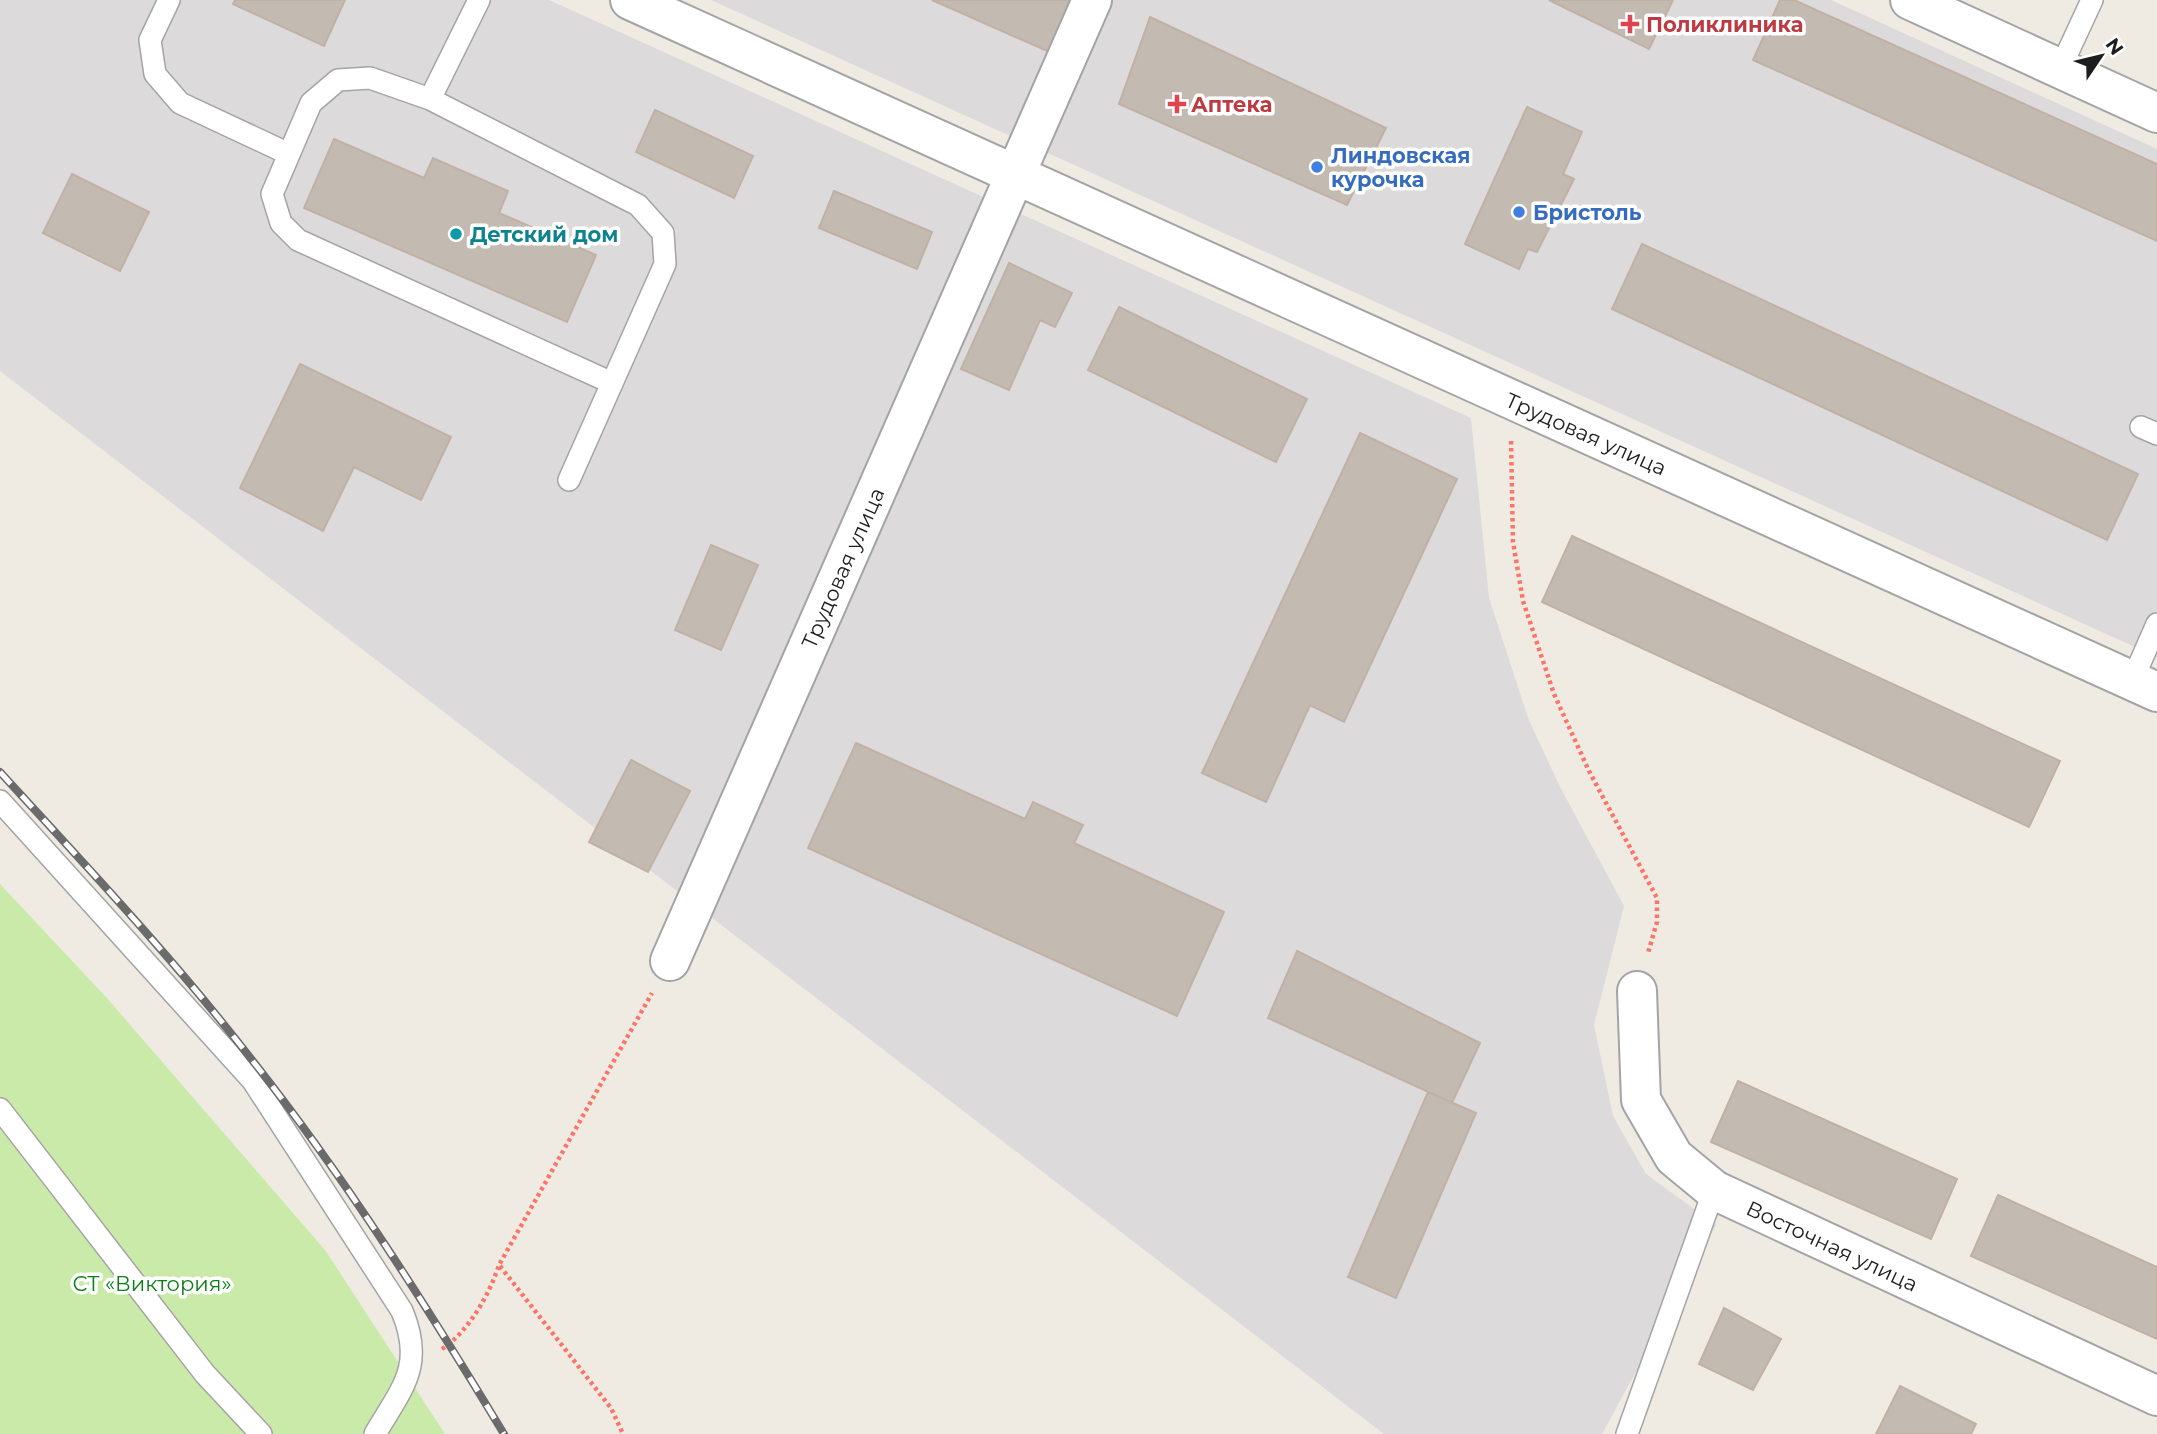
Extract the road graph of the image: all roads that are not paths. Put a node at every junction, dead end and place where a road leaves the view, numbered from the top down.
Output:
1 (169, 0) edge
2 (479, 0) edge
3 (630, 0) edge
4 (1091, 0) edge
5 (1910, 0) edge
6 (2092, 0) edge
7 (2060, 69) junction
8 (429, 99) junction
9 (2157, 113) edge
10 (289, 154) junction
11 (1016, 175) junction
12 (612, 383) junction
13 (569, 480) dead end
14 (2157, 624) edge
15 (2144, 686) edge
16 (0, 802) edge
17 (670, 961) road end
18 (1637, 990) road end
19 (0, 1109) edge
20 (1714, 1190) junction
21 (2157, 1396) edge
22 (261, 1434) edge
23 (375, 1434) edge
24 (1627, 1434) edge

1 - 10 lane
2 - 8 lane
3 - 11 street, Трудовая улица
4 - 11 street
5 - 7 street
6 - 7 lane
7 - 9 street
8 - 10 lane
8 - 12 lane
10 - 12 lane
11 - 15 street, Трудовая улица
11 - 17 street, Трудовая улица
12 - 13 lane
14 - 15 lane
16 - 23 lane
18 - 20 street, Восточная улица
19 - 22 lane
20 - 21 street, Восточная улица
20 - 24 lane

